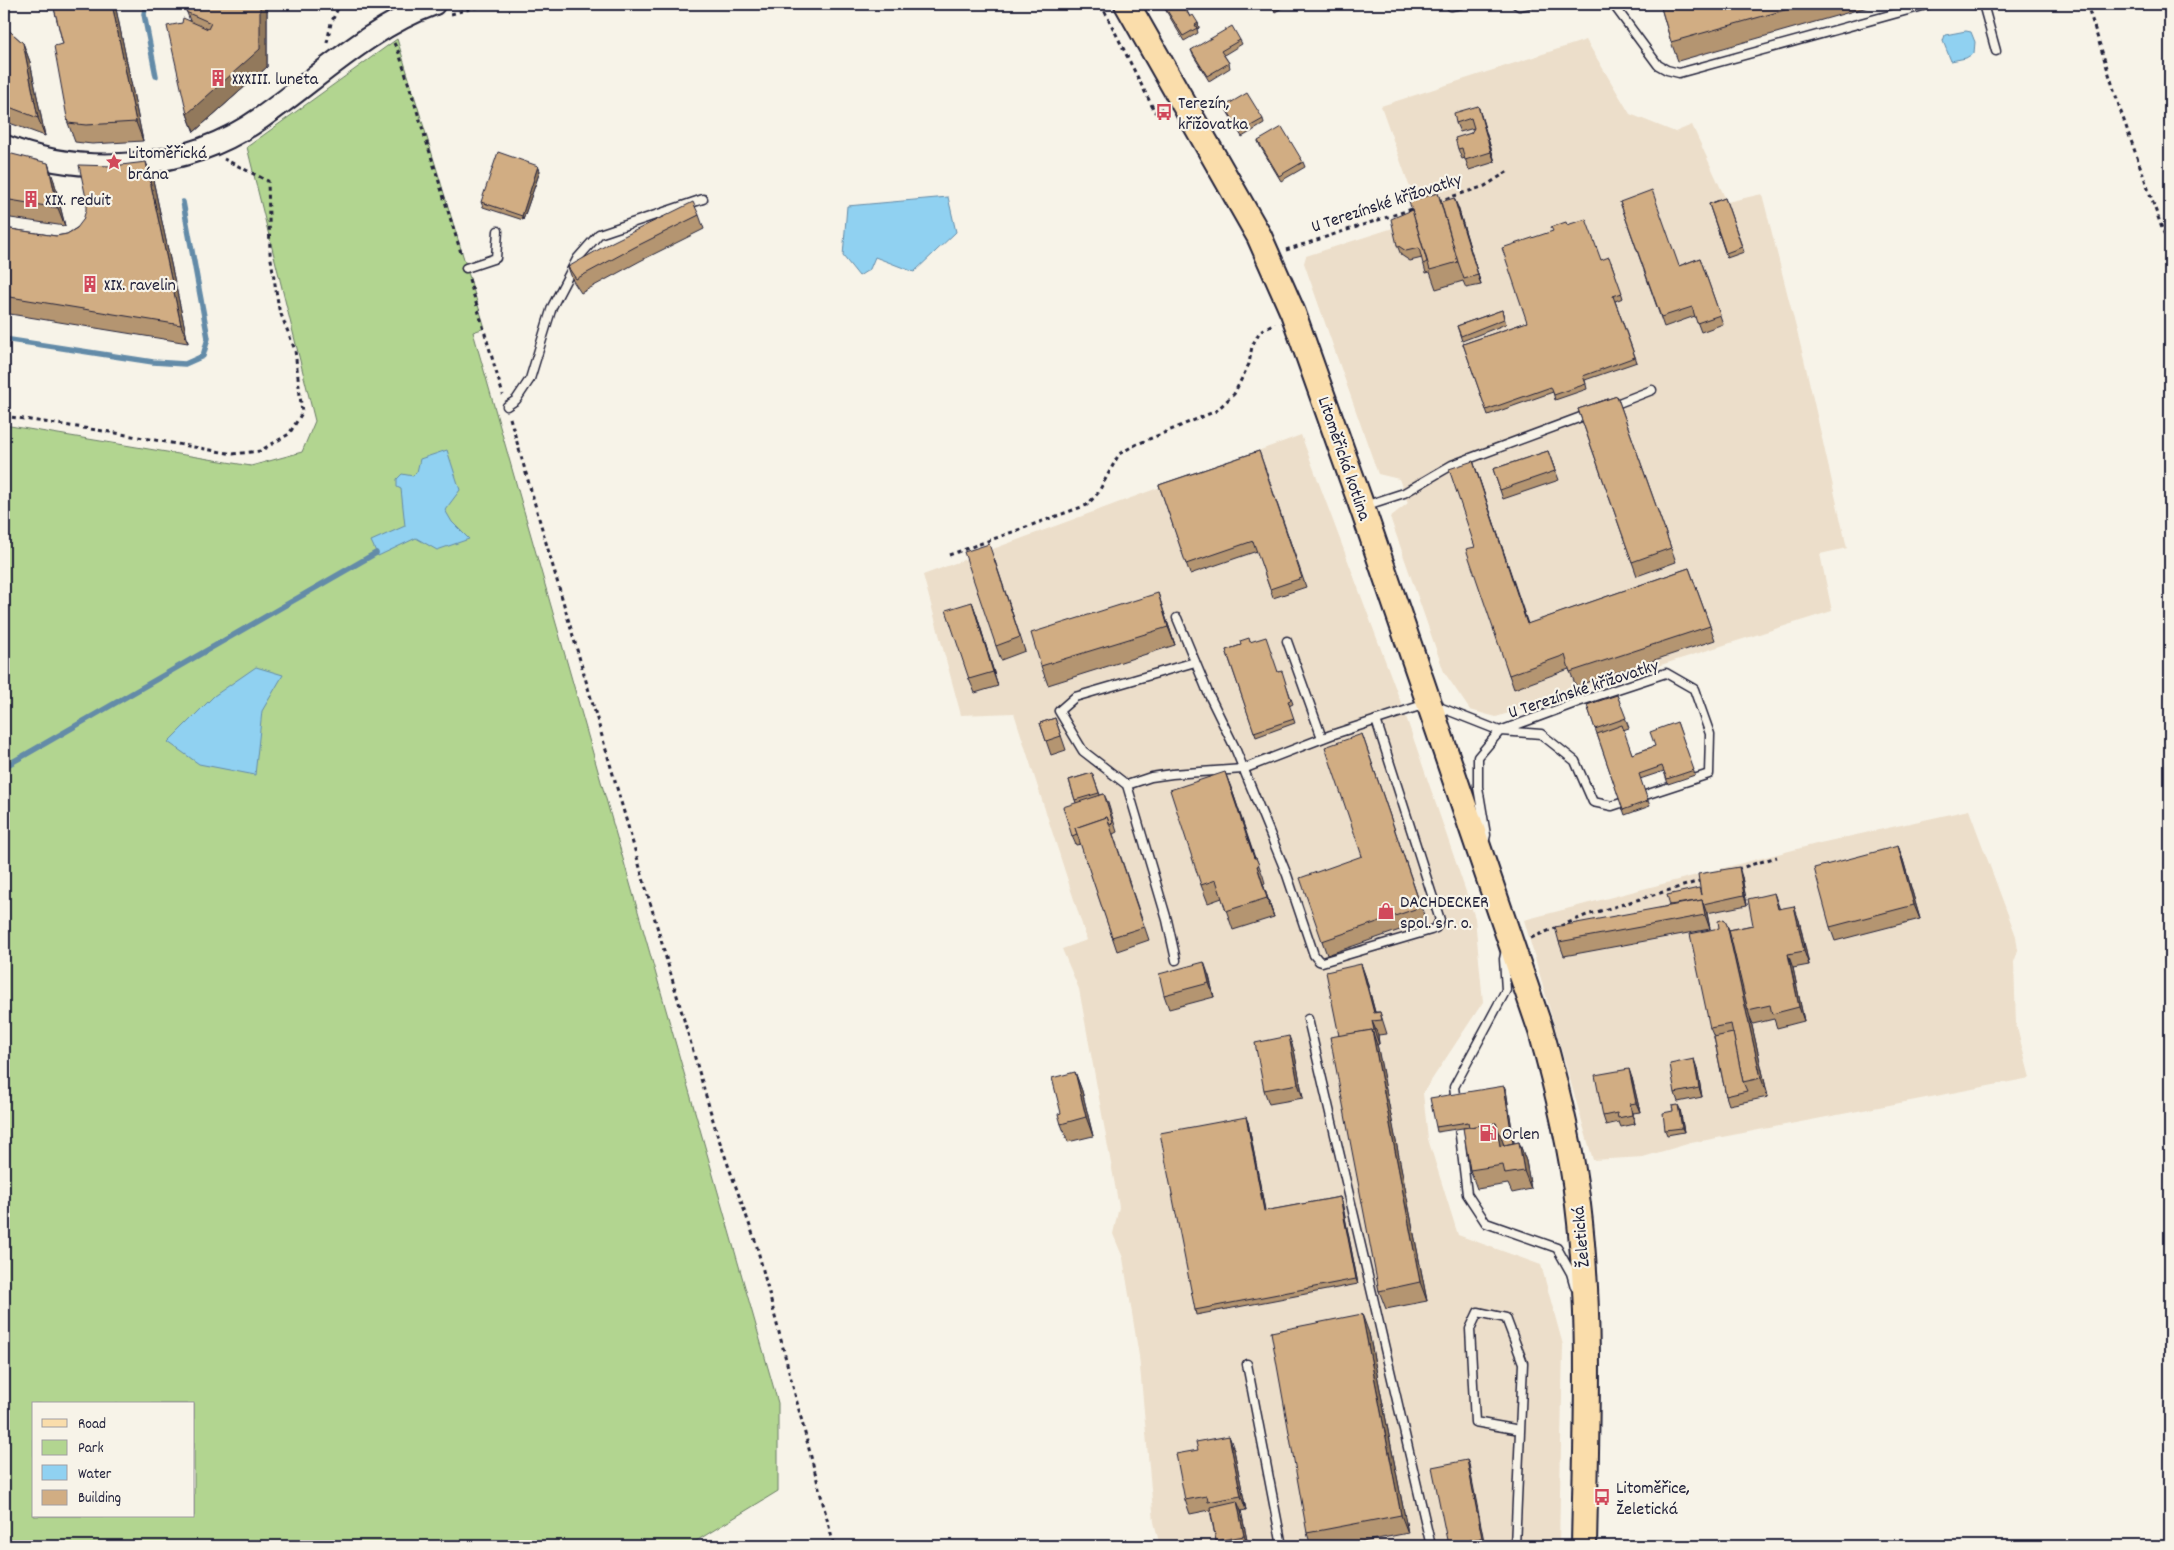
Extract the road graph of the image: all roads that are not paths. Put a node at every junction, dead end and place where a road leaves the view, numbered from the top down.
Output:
1 (434, 4) edge
2 (1127, 4) edge
3 (1461, 4) edge
4 (1516, 4) edge
5 (1529, 4) edge
6 (1613, 4) edge
7 (1930, 4) edge
8 (1983, 4) edge
9 (1451, 6) dead end
10 (1996, 51) dead end
11 (4, 146) edge
12 (703, 199) dead end
13 (498, 231) dead end
14 (466, 268) road end
15 (1652, 390) dead end
16 (507, 406) road end
17 (1607, 407) edge
18 (1598, 411) edge
19 (1362, 507) junction
20 (1178, 618) dead end
21 (1287, 641) dead end
22 (1195, 662) junction
23 (1428, 703) junction
24 (1376, 720) junction
25 (1500, 731) junction
26 (1322, 738) junction
27 (1243, 769) junction
28 (1127, 785) junction
29 (1481, 853) junction
30 (1510, 941) junction
31 (1176, 960) dead end
32 (1308, 1019) dead end
33 (1585, 1327) junction
34 (1246, 1364) dead end
35 (1520, 1430) junction
36 (1282, 1546) edge
37 (1431, 1546) edge
38 (1515, 1546) edge
39 (1584, 1546) edge

1 - 11 main road
2 - 19 main road, Litoměřická kotlina
3 - 9 lane
4 - 5 lane
6 - 7 lane
8 - 10 lane
12 - 16 lane
13 - 14 lane
15 - 17 lane
18 - 19 lane
19 - 23 main road, Litoměřická kotlina
20 - 22 lane
21 - 26 lane
22 - 27 lane
22 - 28 lane
23 - 24 lane
23 - 25 lane, U Terezínské křižovatky
23 - 29 main road, Litoměřická kotlina
24 - 26 lane
24 - 27 lane
25 - 25 lane, U Terezínské křižovatky
25 - 29 lane, U Terezínské křižovatky
26 - 27 lane
27 - 28 lane
28 - 31 lane
29 - 30 main road, Litoměřická kotlina
30 - 33 main road, Želetická
30 - 33 lane
32 - 37 lane
33 - 39 main road, Želetická
34 - 36 lane
35 - 35 lane
35 - 38 lane

